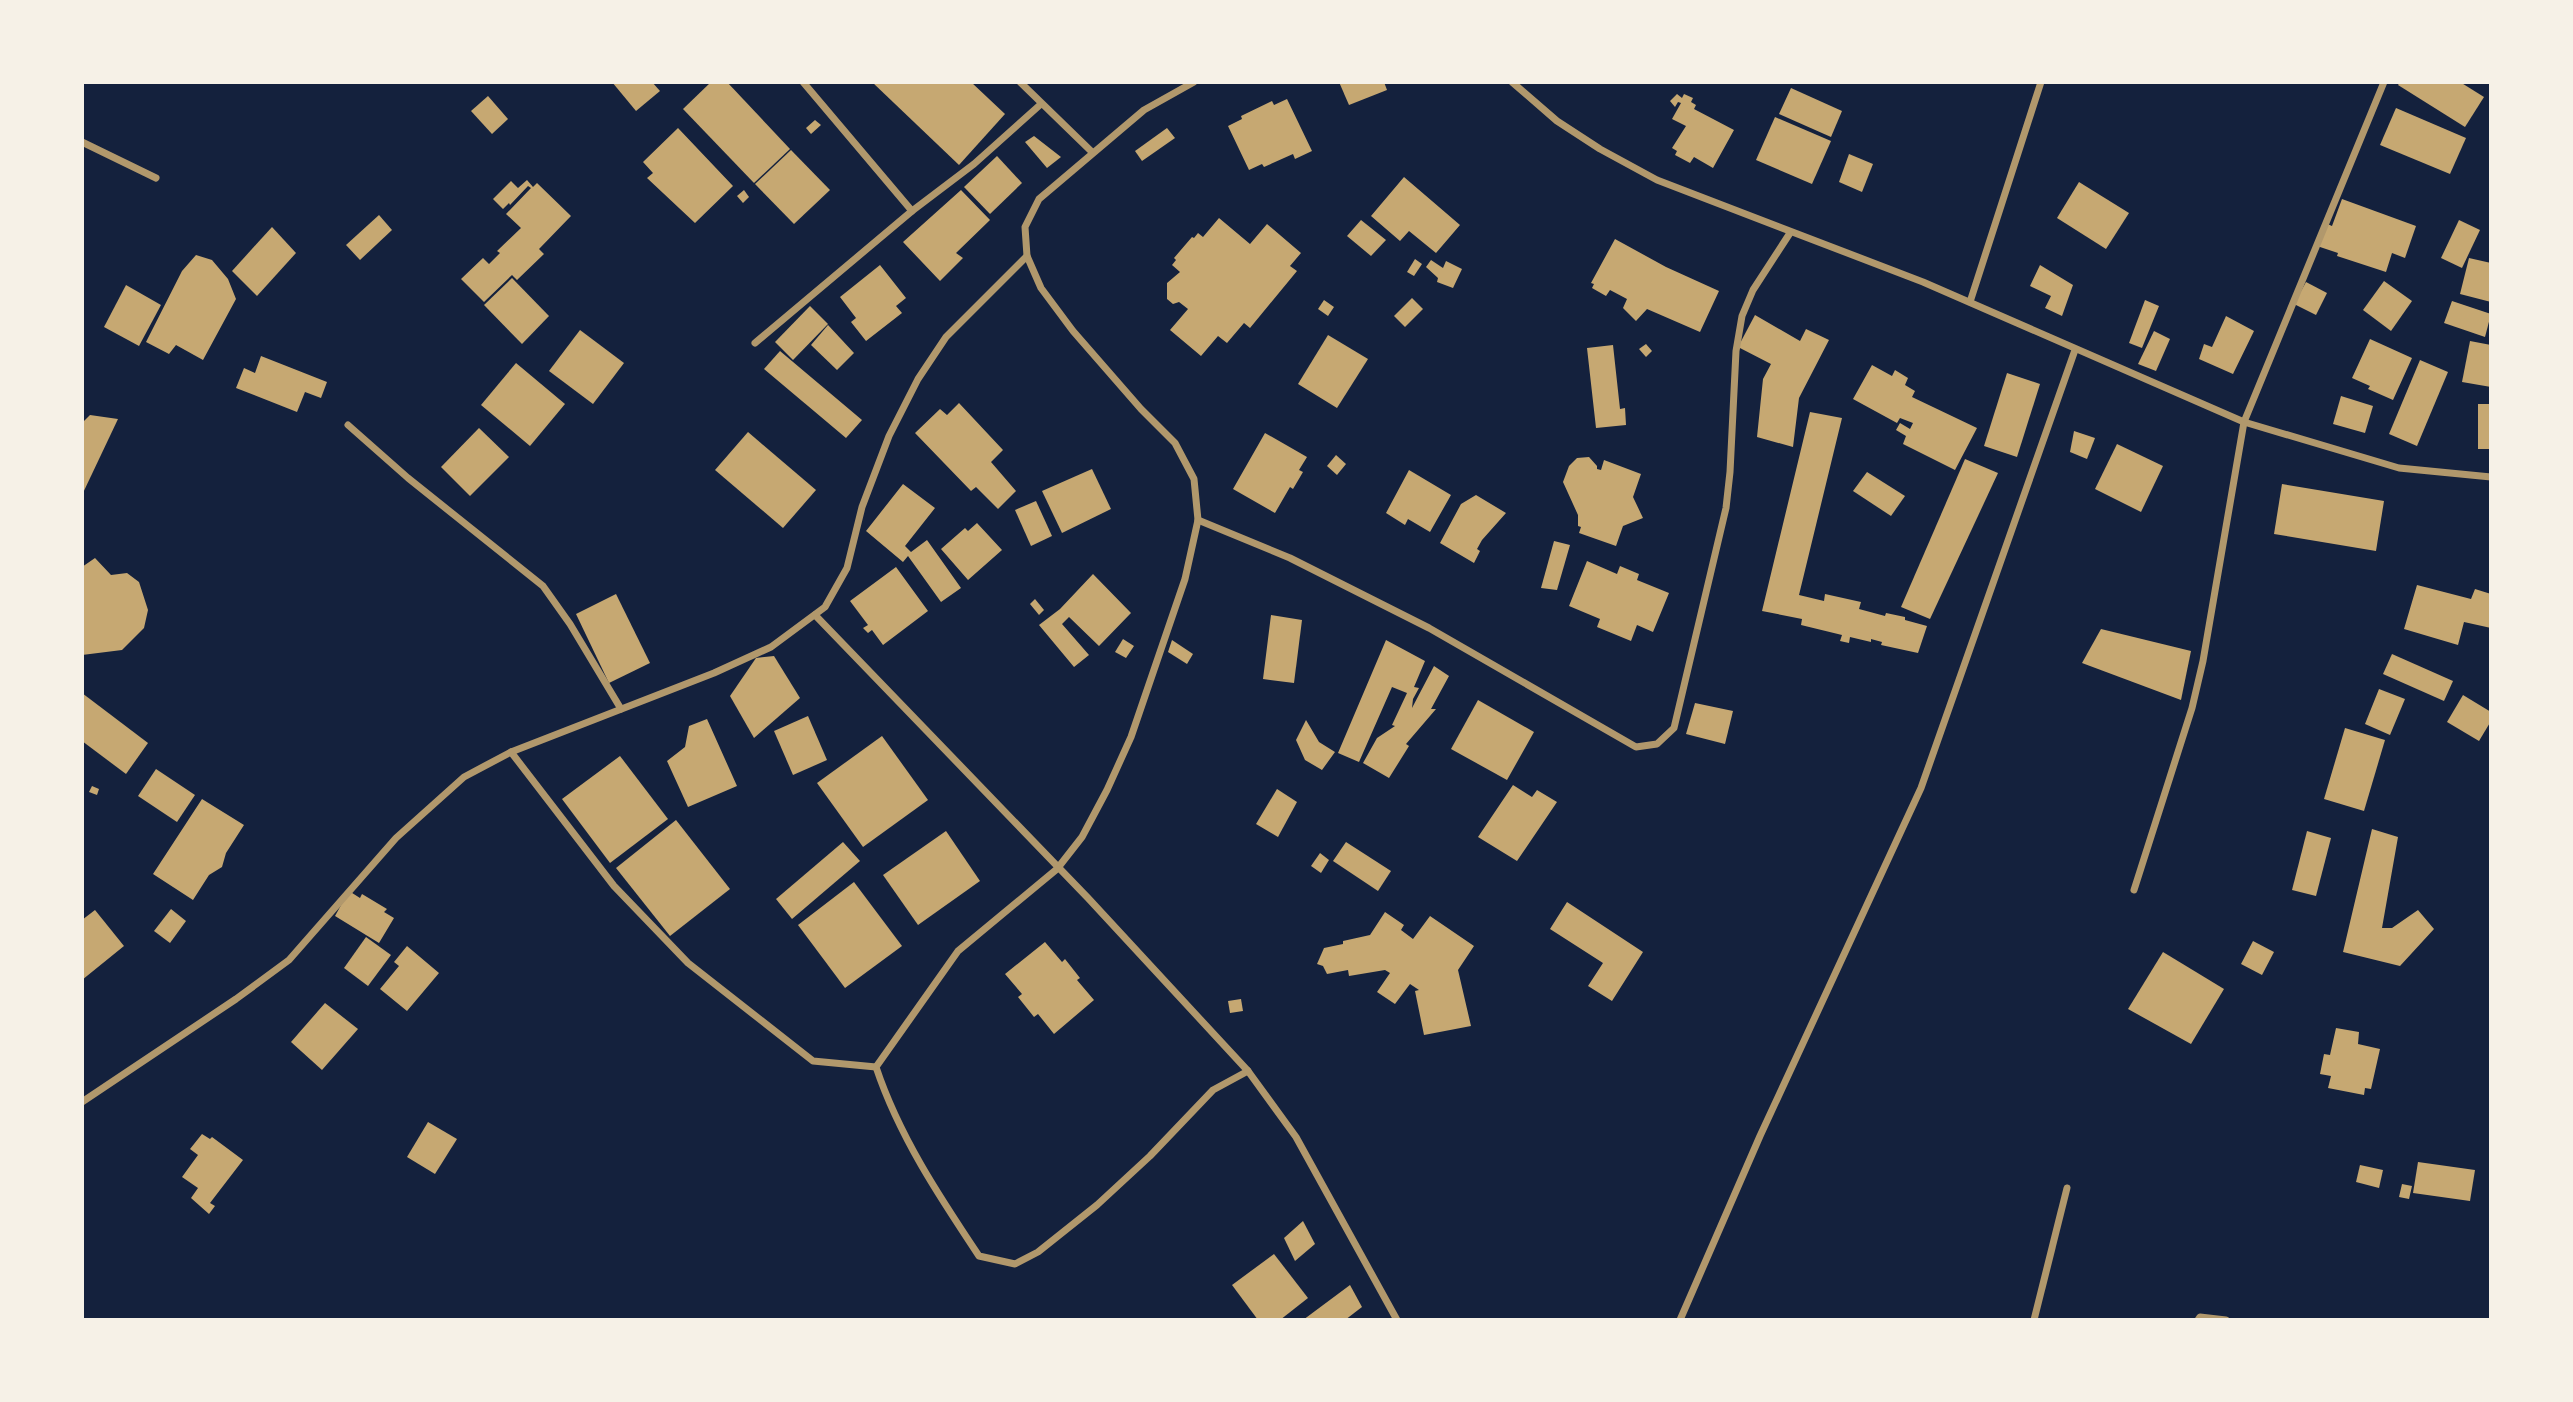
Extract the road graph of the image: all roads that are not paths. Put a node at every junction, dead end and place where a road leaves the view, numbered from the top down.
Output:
1 (803, 82) edge
2 (1020, 82) edge
3 (1194, 82) edge
4 (1512, 82) edge
5 (2041, 82) edge
6 (2384, 82) edge
7 (1041, 104) junction
8 (82, 142) edge
9 (1092, 152) junction
10 (156, 178) dead end
11 (912, 211) junction
12 (1790, 233) junction
13 (1027, 256) junction
14 (1970, 302) junction
15 (755, 344) dead end
16 (2075, 350) junction
17 (2244, 422) junction
18 (348, 425) dead end
19 (2491, 477) edge
20 (1198, 520) junction
21 (815, 615) junction
22 (621, 709) junction
23 (511, 752) junction
24 (1057, 869) junction
25 (2134, 890) dead end
26 (876, 1068) junction
27 (1248, 1071) junction
28 (82, 1102) edge
29 (2067, 1188) dead end
30 (1397, 1320) edge
31 (1680, 1320) edge
32 (2034, 1320) edge
33 (2198, 1320) edge
34 (2226, 1320) edge

1 - 11 street
2 - 7 street
3 - 9 street
4 - 12 street
5 - 14 street
6 - 17 street
7 - 9 street
7 - 11 street
8 - 10 street
9 - 13 street
11 - 15 street
12 - 14 street
12 - 20 street
13 - 20 street
13 - 21 street
14 - 16 street
16 - 17 street
16 - 31 street
17 - 19 street
17 - 25 street
18 - 22 street
20 - 24 street
21 - 22 street
21 - 24 street
22 - 23 street
23 - 26 street
23 - 28 street
24 - 26 street
24 - 27 street
26 - 27 street
27 - 30 street
29 - 32 street
33 - 34 street

